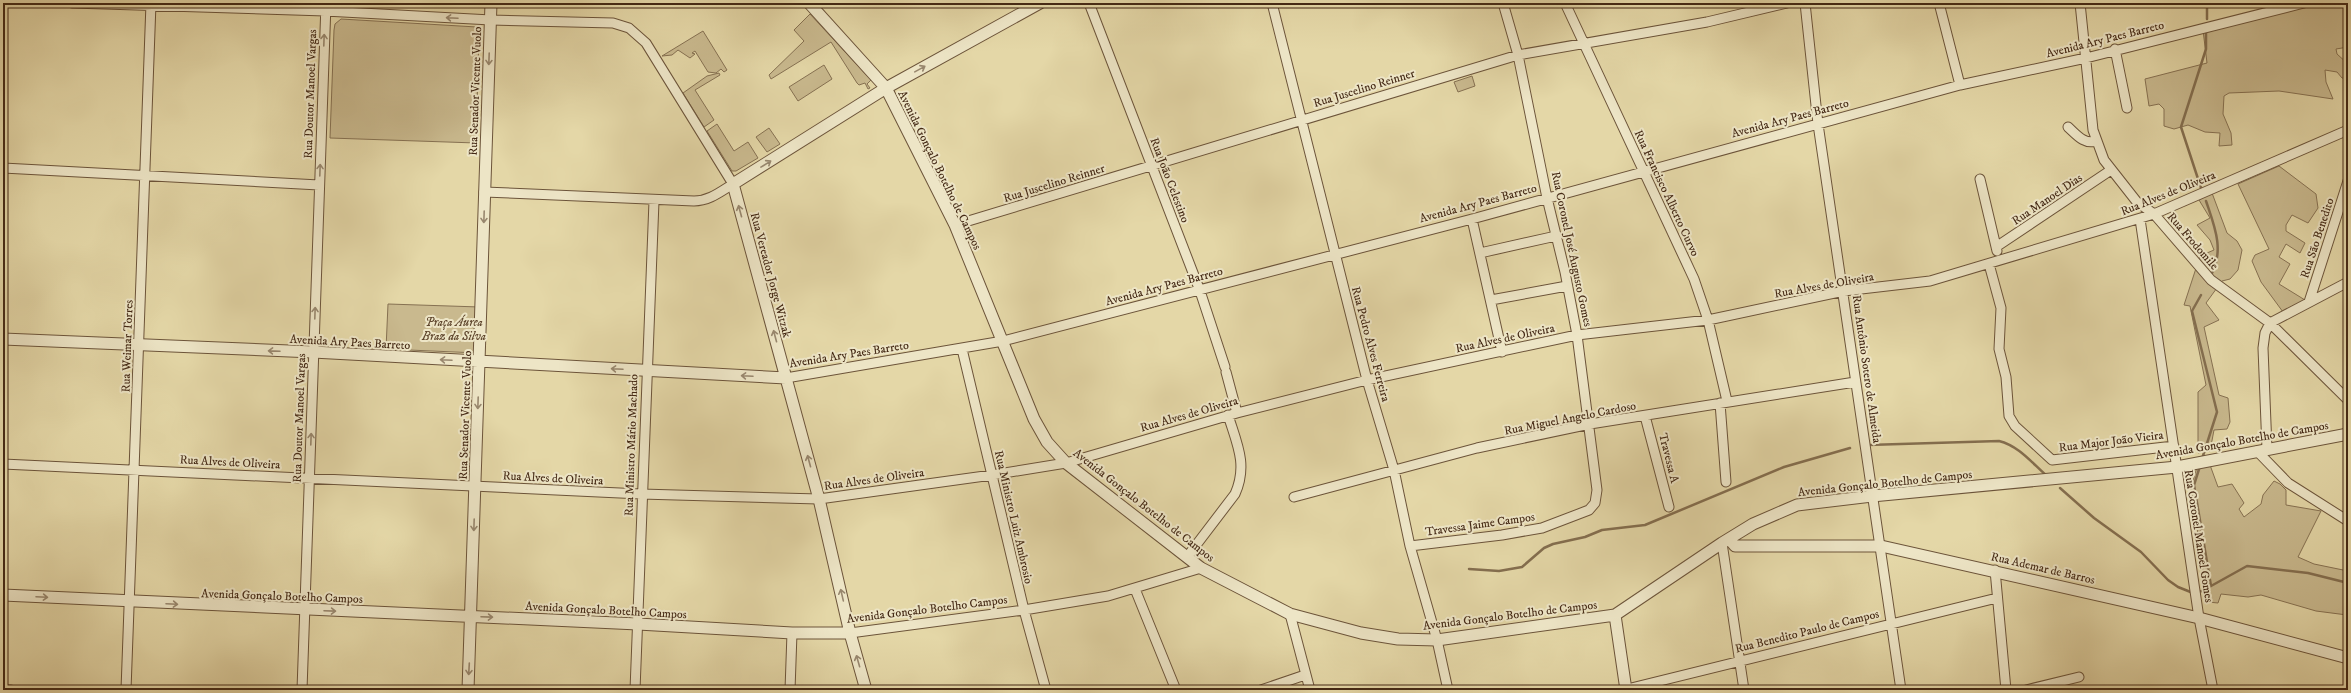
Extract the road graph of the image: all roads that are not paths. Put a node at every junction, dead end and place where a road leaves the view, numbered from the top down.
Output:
1 (72, 3) edge
2 (491, 3) edge
3 (809, 3) edge
4 (1040, 3) edge
5 (1089, 3) edge
6 (1272, 3) edge
7 (1503, 3) edge
8 (1565, 3) edge
9 (1787, 3) edge
10 (1805, 3) edge
11 (1939, 3) edge
12 (2080, 3) edge
13 (2304, 3) edge
14 (151, 5) edge
15 (326, 7) edge
16 (491, 20) junction
17 (1583, 45) junction
18 (2115, 49) junction
19 (1518, 55) junction
20 (2086, 58) junction
21 (1960, 85) junction
22 (886, 88) junction
23 (2127, 108) dead end
24 (1300, 120) junction
25 (1818, 124) junction
26 (2068, 127) dead end
27 (2348, 130) edge
28 (2096, 141) junction
29 (1152, 166) junction
30 (3, 168) edge
31 (1644, 170) junction
32 (2111, 170) junction
33 (143, 175) junction
34 (1980, 179) dead end
35 (2348, 181) edge
36 (733, 184) junction
37 (319, 185) junction
38 (484, 192) junction
39 (1547, 198) junction
40 (654, 201) junction
41 (2154, 214) junction
42 (1472, 219) junction
43 (2140, 219) junction
44 (955, 225) junction
45 (1556, 236) junction
46 (1996, 247) junction
47 (1335, 253) junction
48 (1480, 253) junction
49 (1999, 260) junction
50 (1989, 264) junction
51 (2348, 282) edge
52 (1568, 286) junction
53 (1200, 290) junction
54 (1844, 291) junction
55 (1491, 300) junction
56 (2309, 302) junction
57 (1708, 320) junction
58 (2270, 323) junction
59 (1577, 334) junction
60 (3, 339) edge
61 (1002, 341) junction
62 (140, 346) junction
63 (962, 349) junction
64 (313, 352) junction
65 (1502, 352) junction
66 (480, 362) junction
67 (646, 371) junction
68 (786, 378) junction
69 (1367, 380) junction
70 (1855, 382) junction
71 (2348, 400) edge
72 (1724, 402) junction
73 (1233, 414) junction
74 (1646, 416) junction
75 (1590, 424) junction
76 (2348, 434) edge
77 (2174, 446) junction
78 (2262, 450) junction
79 (1066, 463) junction
80 (3, 464) edge
81 (2177, 467) junction
82 (134, 470) junction
83 (1394, 470) junction
84 (992, 475) junction
85 (310, 478) junction
86 (1726, 482) dead end
87 (476, 486) junction
88 (642, 494) junction
89 (1872, 496) junction
90 (1294, 497) dead end
91 (819, 499) junction
92 (1595, 503) joint
93 (1669, 507) dead end
94 (2348, 521) edge
95 (1725, 541) junction
96 (1410, 546) junction
97 (1881, 546) junction
98 (1187, 557) junction
99 (1201, 568) junction
100 (1995, 570) junction
101 (1135, 589) junction
102 (3, 595) edge
103 (1997, 598) junction
104 (130, 602) junction
105 (306, 610) junction
106 (1024, 610) junction
107 (1290, 614) junction
108 (1615, 615) junction
109 (472, 616) junction
110 (2199, 618) junction
111 (1890, 623) junction
112 (638, 624) junction
113 (792, 633) junction
114 (850, 633) junction
115 (1437, 640) junction
116 (2348, 658) edge
117 (1740, 660) junction
118 (1305, 676) junction
119 (2079, 677) dead end
120 (3, 690) edge
121 (11, 690) edge
122 (126, 690) edge
123 (302, 690) edge
124 (468, 690) edge
125 (635, 690) edge
126 (790, 690) edge
127 (866, 690) edge
128 (1046, 690) edge
129 (1176, 690) edge
130 (1261, 690) edge
131 (1310, 690) edge
132 (1448, 690) edge
133 (1625, 690) edge
134 (1744, 690) edge
135 (1901, 690) edge
136 (2006, 690) edge
137 (2026, 690) edge
138 (2213, 690) edge

1 - 14 street, Rua Vereador Jorge Witzak
2 - 16 street, Rua Senador Vicente Vuolo
3 - 22 street
22 -> 4 street, Avenida Gonçalo Botelho de Campos
5 - 29 street, Rua João Celestino
6 - 24 street, Rua Pedro Alves Ferreira
7 - 19 street, Rua Coronel José Augusto Gomes
8 - 17 street, Rua Francisco Alberto Curvo
9 - 17 street, Rua Juscelino Reinner
10 - 25 street, Rua Antônio Sotero de Almeida
11 - 21 street
12 - 20 street
13 - 18 street, Avenida Ary Paes Barreto
14 - 15 street, Rua Vereador Jorge Witzak
14 - 33 street, Rua Weimar Torres
16 -> 15 street, Rua Vereador Jorge Witzak
37 -> 15 street, Rua Doutor Manoel Vargas
16 - 36 street, Rua Vereador Jorge Witzak
16 -> 38 street, Rua Senador Vicente Vuolo
17 - 19 street, Rua Juscelino Reinner
17 - 31 street, Rua Francisco Alberto Curvo
18 - 20 street, Avenida Ary Paes Barreto
18 - 23 street
19 - 24 street, Rua Juscelino Reinner
19 - 39 street, Rua Coronel José Augusto Gomes
20 - 21 street, Avenida Ary Paes Barreto
20 - 28 street, Rua Frodomile
21 - 25 street, Avenida Ary Paes Barreto
36 -> 22 street
22 - 44 street, Avenida Gonçalo Botelho de Campos
24 - 29 street, Rua Juscelino Reinner
24 - 47 street, Rua Pedro Alves Ferreira
25 - 31 street, Avenida Ary Paes Barreto
25 - 54 street, Rua Antônio Sotero de Almeida
26 - 28 street
27 - 41 street, Rua Alves de Oliveira
28 - 32 street, Rua Frodomile
29 - 44 street, Rua Juscelino Reinner
29 - 53 street, Rua João Celestino
30 - 33 street
31 - 39 street, Avenida Ary Paes Barreto
31 - 57 street, Rua Francisco Alberto Curvo
32 - 41 street, Rua Frodomile
32 - 46 street, Rua Manoel Dias
33 - 37 street
33 - 62 street, Rua Weimar Torres
34 - 46 street
35 - 56 street, Rua São Benedito
36 - 40 street
68 -> 36 street, Rua Vereador Jorge Witzak
64 -> 37 street, Rua Doutor Manoel Vargas
38 - 40 street
38 -> 66 street, Rua Senador Vicente Vuolo
39 - 42 street, Avenida Ary Paes Barreto
39 - 45 street, Rua Coronel José Augusto Gomes
40 - 67 street, Rua Ministro Mário Machado
41 - 43 street, Rua Alves de Oliveira
41 - 58 street, Rua Frodomile
42 - 47 street, Avenida Ary Paes Barreto
42 - 48 street
43 - 49 street, Rua Alves de Oliveira
43 - 77 street, Rua Coronel Manoel Gomes
44 - 61 street, Avenida Gonçalo Botelho de Campos
45 - 48 street
45 - 52 street, Rua Coronel José Augusto Gomes
46 - 49 street
47 - 53 street, Avenida Ary Paes Barreto
47 - 69 street, Rua Pedro Alves Ferreira
48 - 55 street
49 - 50 street, Rua Alves de Oliveira
50 - 54 street, Rua Alves de Oliveira
50 - 77 street, Rua Major João Vieira
51 - 56 street
52 - 55 street
52 - 59 street, Rua Coronel José Augusto Gomes
53 - 61 street, Avenida Ary Paes Barreto
53 - 73 street, Rua João Celestino
54 - 57 street, Rua Alves de Oliveira
54 - 70 street, Rua Antônio Sotero de Almeida
55 - 65 street
56 - 58 street
57 - 59 street, Rua Alves de Oliveira
57 - 72 street, Rua Francisco Alberto Curvo
58 - 71 street, Rua Frodomile
58 - 78 street
59 - 65 street, Rua Alves de Oliveira
59 - 75 street, Rua Coronel José Augusto Gomes
60 - 62 street, Avenida Ary Paes Barreto
61 - 63 street, Avenida Ary Paes Barreto
61 - 79 street, Avenida Gonçalo Botelho de Campos
64 -> 62 street, Avenida Ary Paes Barreto
62 - 82 street, Rua Weimar Torres
63 - 68 street, Avenida Ary Paes Barreto
63 - 84 street, Rua Ministro Luiz Ambrosio
66 -> 64 street, Avenida Ary Paes Barreto
85 -> 64 street, Rua Doutor Manoel Vargas
65 - 69 street, Rua Alves de Oliveira
67 -> 66 street, Avenida Ary Paes Barreto
66 -> 87 street, Rua Senador Vicente Vuolo
68 -> 67 street, Avenida Ary Paes Barreto
67 - 88 street, Rua Ministro Mário Machado
91 -> 68 street, Rua Vereador Jorge Witzak
69 - 73 street, Rua Alves de Oliveira
69 - 83 street, Rua Pedro Alves Ferreira
70 - 72 street, Rua Miguel Angelo Cardoso
70 - 89 street, Rua Antônio Sotero de Almeida
72 - 74 street, Rua Miguel Angelo Cardoso
72 - 86 street, Rua Francisco Alberto Curvo
73 - 79 street, Rua Alves de Oliveira
73 - 98 street, Rua João Celestino
74 - 75 street, Rua Miguel Angelo Cardoso
74 - 93 street, Travessa A
75 - 83 street, Rua Miguel Angelo Cardoso
75 - 92 street, Rua Coronel José Augusto Gomes
76 - 78 street, Avenida Gonçalo Botelho de Campos
77 - 81 street, Rua Coronel Manoel Gomes
78 - 81 street, Avenida Gonçalo Botelho de Campos
78 - 94 street
79 - 84 street, Rua Alves de Oliveira
79 - 98 street, Avenida Gonçalo Botelho de Campos
80 - 82 street, Rua Alves de Oliveira
81 - 89 street, Avenida Gonçalo Botelho de Campos
81 - 110 street, Rua Coronel Manoel Gomes
82 - 85 street, Rua Alves de Oliveira
82 - 104 street, Rua Weimar Torres
83 - 90 street, Rua Miguel Angelo Cardoso
83 - 96 street, Rua Pedro Alves Ferreira
84 - 91 street, Rua Alves de Oliveira
84 - 106 street, Rua Ministro Luiz Ambrosio
85 - 87 street, Rua Alves de Oliveira
85 - 105 street, Rua Doutor Manoel Vargas
87 - 88 street, Rua Alves de Oliveira
87 -> 109 street, Rua Senador Vicente Vuolo
88 - 91 street, Rua Alves de Oliveira
88 - 112 street, Rua Ministro Mário Machado
89 - 95 street, Avenida Gonçalo Botelho de Campos
89 - 97 street, Rua Antônio Sotero de Almeida
114 -> 91 street, Rua Vereador Jorge Witzak
92 - 96 street, Travessa Jaime Campos
95 - 97 street, Rua Ademar de Barros
95 - 108 street, Avenida Gonçalo Botelho de Campos
95 - 117 street
96 - 115 street, Rua Pedro Alves Ferreira
97 - 100 street, Rua Ademar de Barros
97 - 111 street, Rua Antônio Sotero de Almeida
98 - 99 street, Avenida Gonçalo Botelho de Campos
99 - 101 street, Avenida Gonçalo Botelho Campos
99 - 107 street, Avenida Gonçalo Botelho de Campos
100 - 103 street
100 - 110 street, Rua Ademar de Barros
101 - 106 street, Avenida Gonçalo Botelho Campos
101 - 129 street
102 -> 104 street, Avenida Gonçalo Botelho Campos
103 - 111 street, Rua Benedito Paulo de Campos
103 - 136 street
104 -> 105 street, Avenida Gonçalo Botelho Campos
104 - 122 street, Rua Weimar Torres
105 -> 109 street, Avenida Gonçalo Botelho Campos
105 - 123 street, Rua Doutor Manoel Vargas
106 - 114 street, Avenida Gonçalo Botelho Campos
106 - 128 street, Rua Ministro Luiz Ambrosio
107 - 115 street, Avenida Gonçalo Botelho de Campos
107 - 118 street
108 - 115 street, Avenida Gonçalo Botelho de Campos
108 - 133 street
109 -> 112 street, Avenida Gonçalo Botelho Campos
109 -> 124 street, Rua Senador Vicente Vuolo
110 - 116 street, Rua Ademar de Barros
110 - 138 street, Rua Coronel Manoel Gomes
111 - 117 street, Rua Benedito Paulo de Campos
111 - 135 street, Rua Antônio Sotero de Almeida
112 - 113 street, Avenida Gonçalo Botelho Campos
112 - 125 street, Rua Ministro Mário Machado
113 - 114 street, Avenida Gonçalo Botelho Campos
113 - 126 street
127 -> 114 street, Rua Vereador Jorge Witzak
115 - 132 street, Rua Pedro Alves Ferreira
117 - 133 street, Rua Benedito Paulo de Campos
117 - 134 street
118 - 130 street
118 - 131 street
119 - 137 street
120 - 121 street

